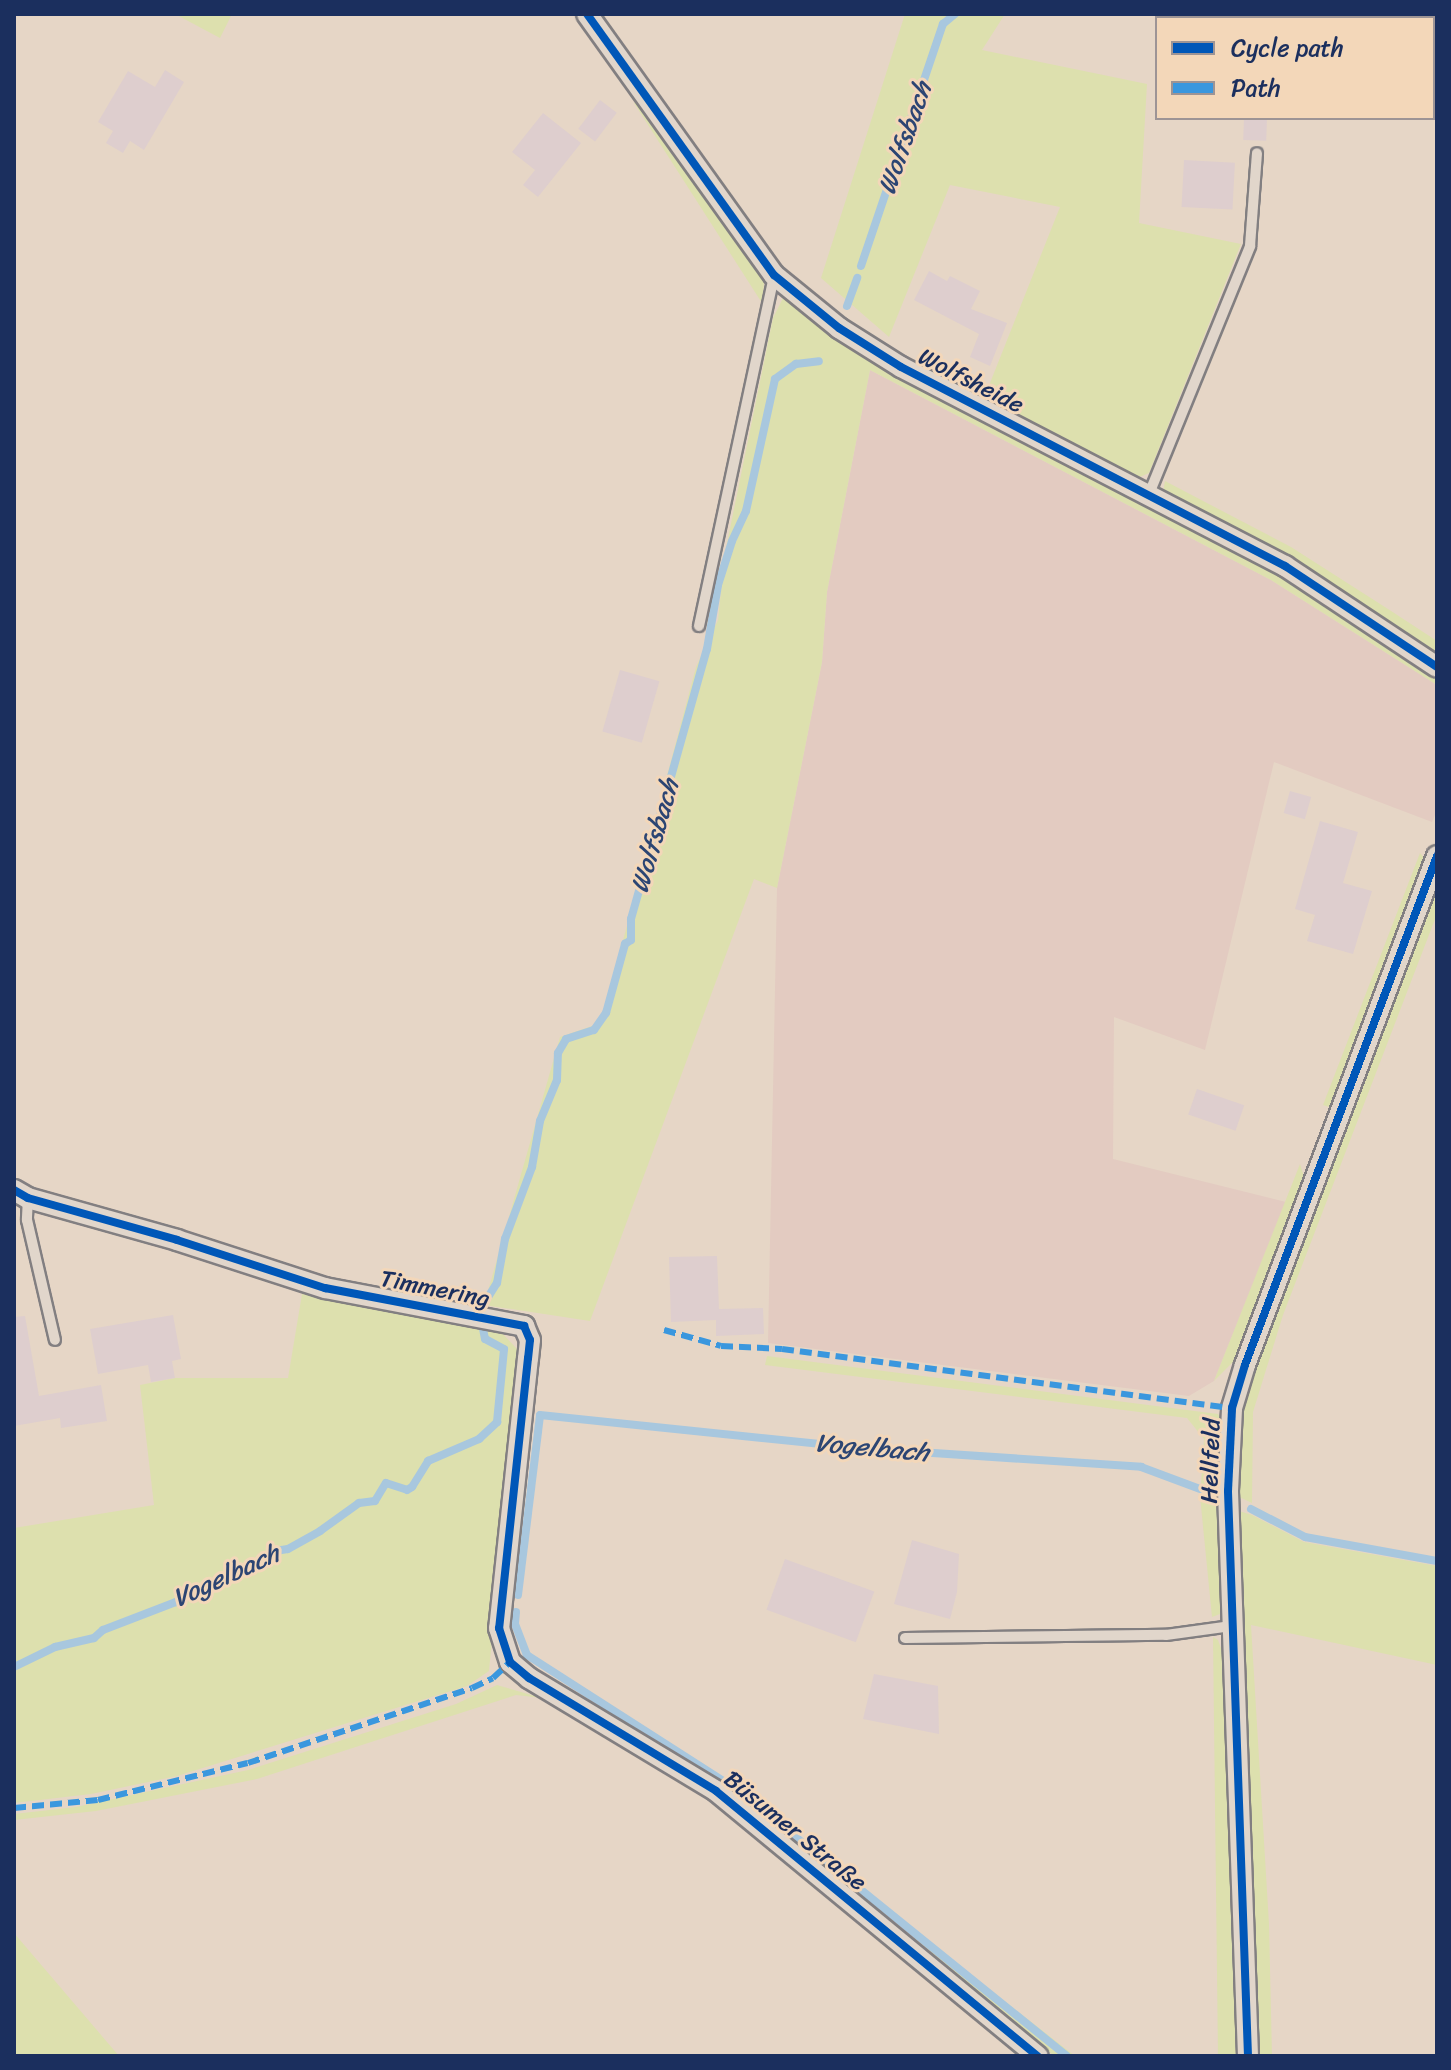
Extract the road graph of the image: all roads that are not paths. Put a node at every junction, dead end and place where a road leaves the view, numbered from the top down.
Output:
1 (587, 14) edge
2 (1257, 153) dead end
3 (774, 275) junction
4 (1149, 494) junction
5 (699, 626) dead end
6 (1437, 667) edge
7 (1437, 856) edge
8 (21, 1194) edge
9 (55, 1340) dead end
10 (1231, 1626) junction
11 (905, 1638) dead end
12 (510, 1662) joint
13 (1038, 2056) edge
14 (1248, 2056) edge

1 - 3 street, Wolfsheide
2 - 4 lane
3 - 4 street, Wolfsheide
3 - 5 lane
4 - 6 street, Wolfsheide
7 - 10 street, Hellfeld
8 - 9 lane
8 - 12 street, Timmering
10 - 11 lane
10 - 14 street, Hellfeld
12 - 13 street, Büsumer Straße

